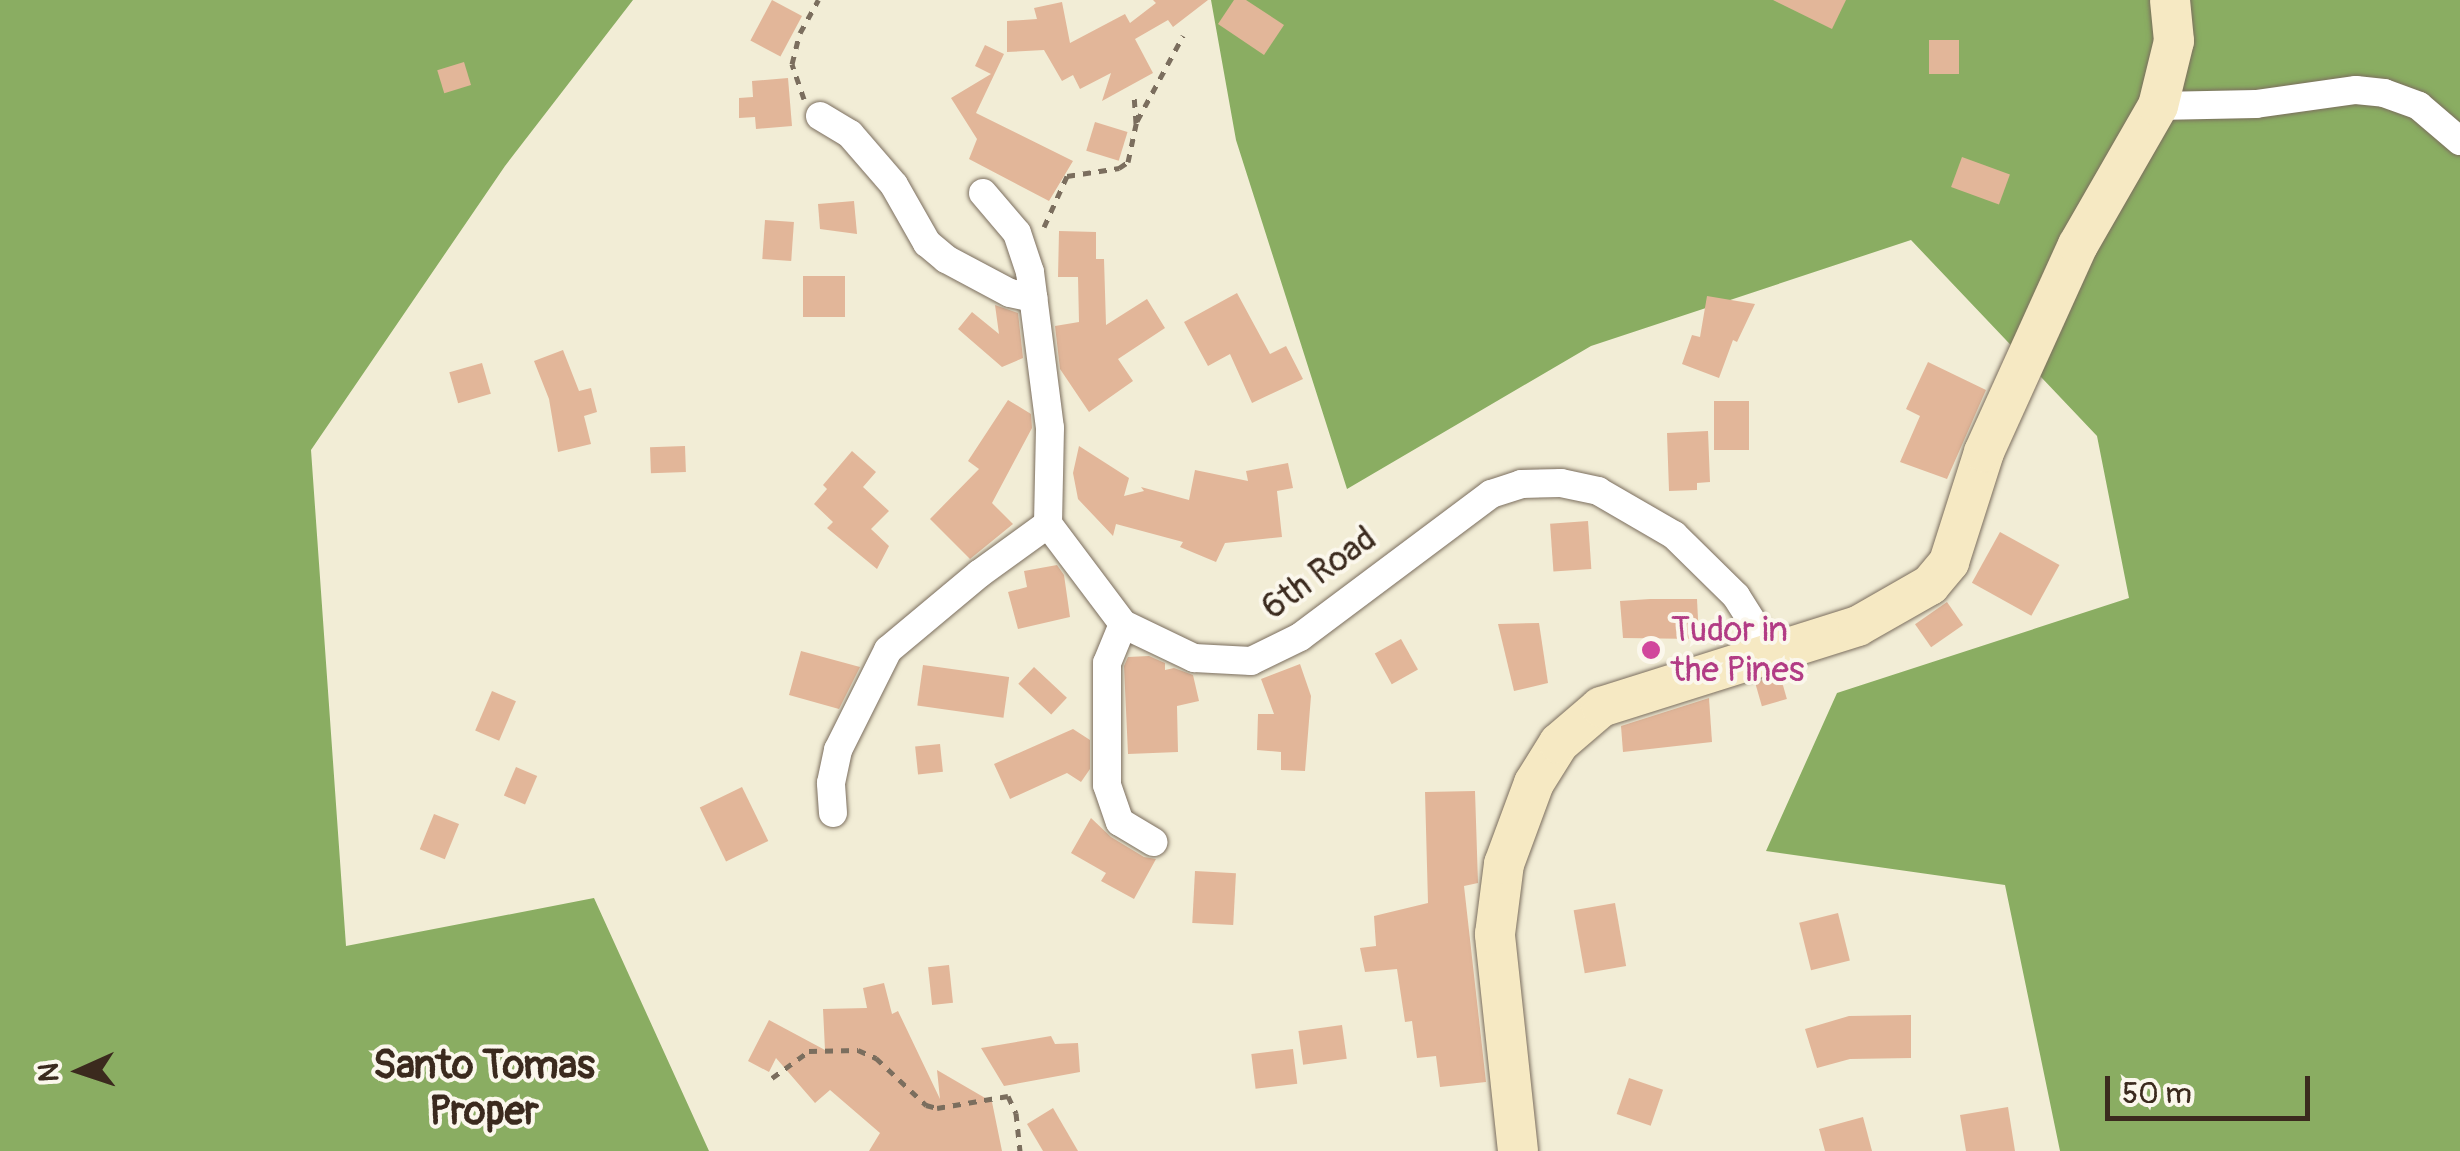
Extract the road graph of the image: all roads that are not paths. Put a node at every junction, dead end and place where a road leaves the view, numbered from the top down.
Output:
1 (2170, 0) edge
2 (2158, 106) junction
3 (820, 116) road end
4 (2460, 140) edge
5 (982, 192) dead end
6 (1031, 285) junction
7 (1048, 524) junction
8 (1123, 624) junction
9 (1772, 653) junction
10 (832, 812) dead end
11 (1153, 842) dead end
12 (1518, 1151) edge

1 - 2 main road
2 - 4 street
2 - 9 main road
3 - 6 street
5 - 6 street
6 - 7 street
7 - 8 street, 6th Road
7 - 10 street
8 - 9 street, 6th Road
8 - 11 street
9 - 12 main road

